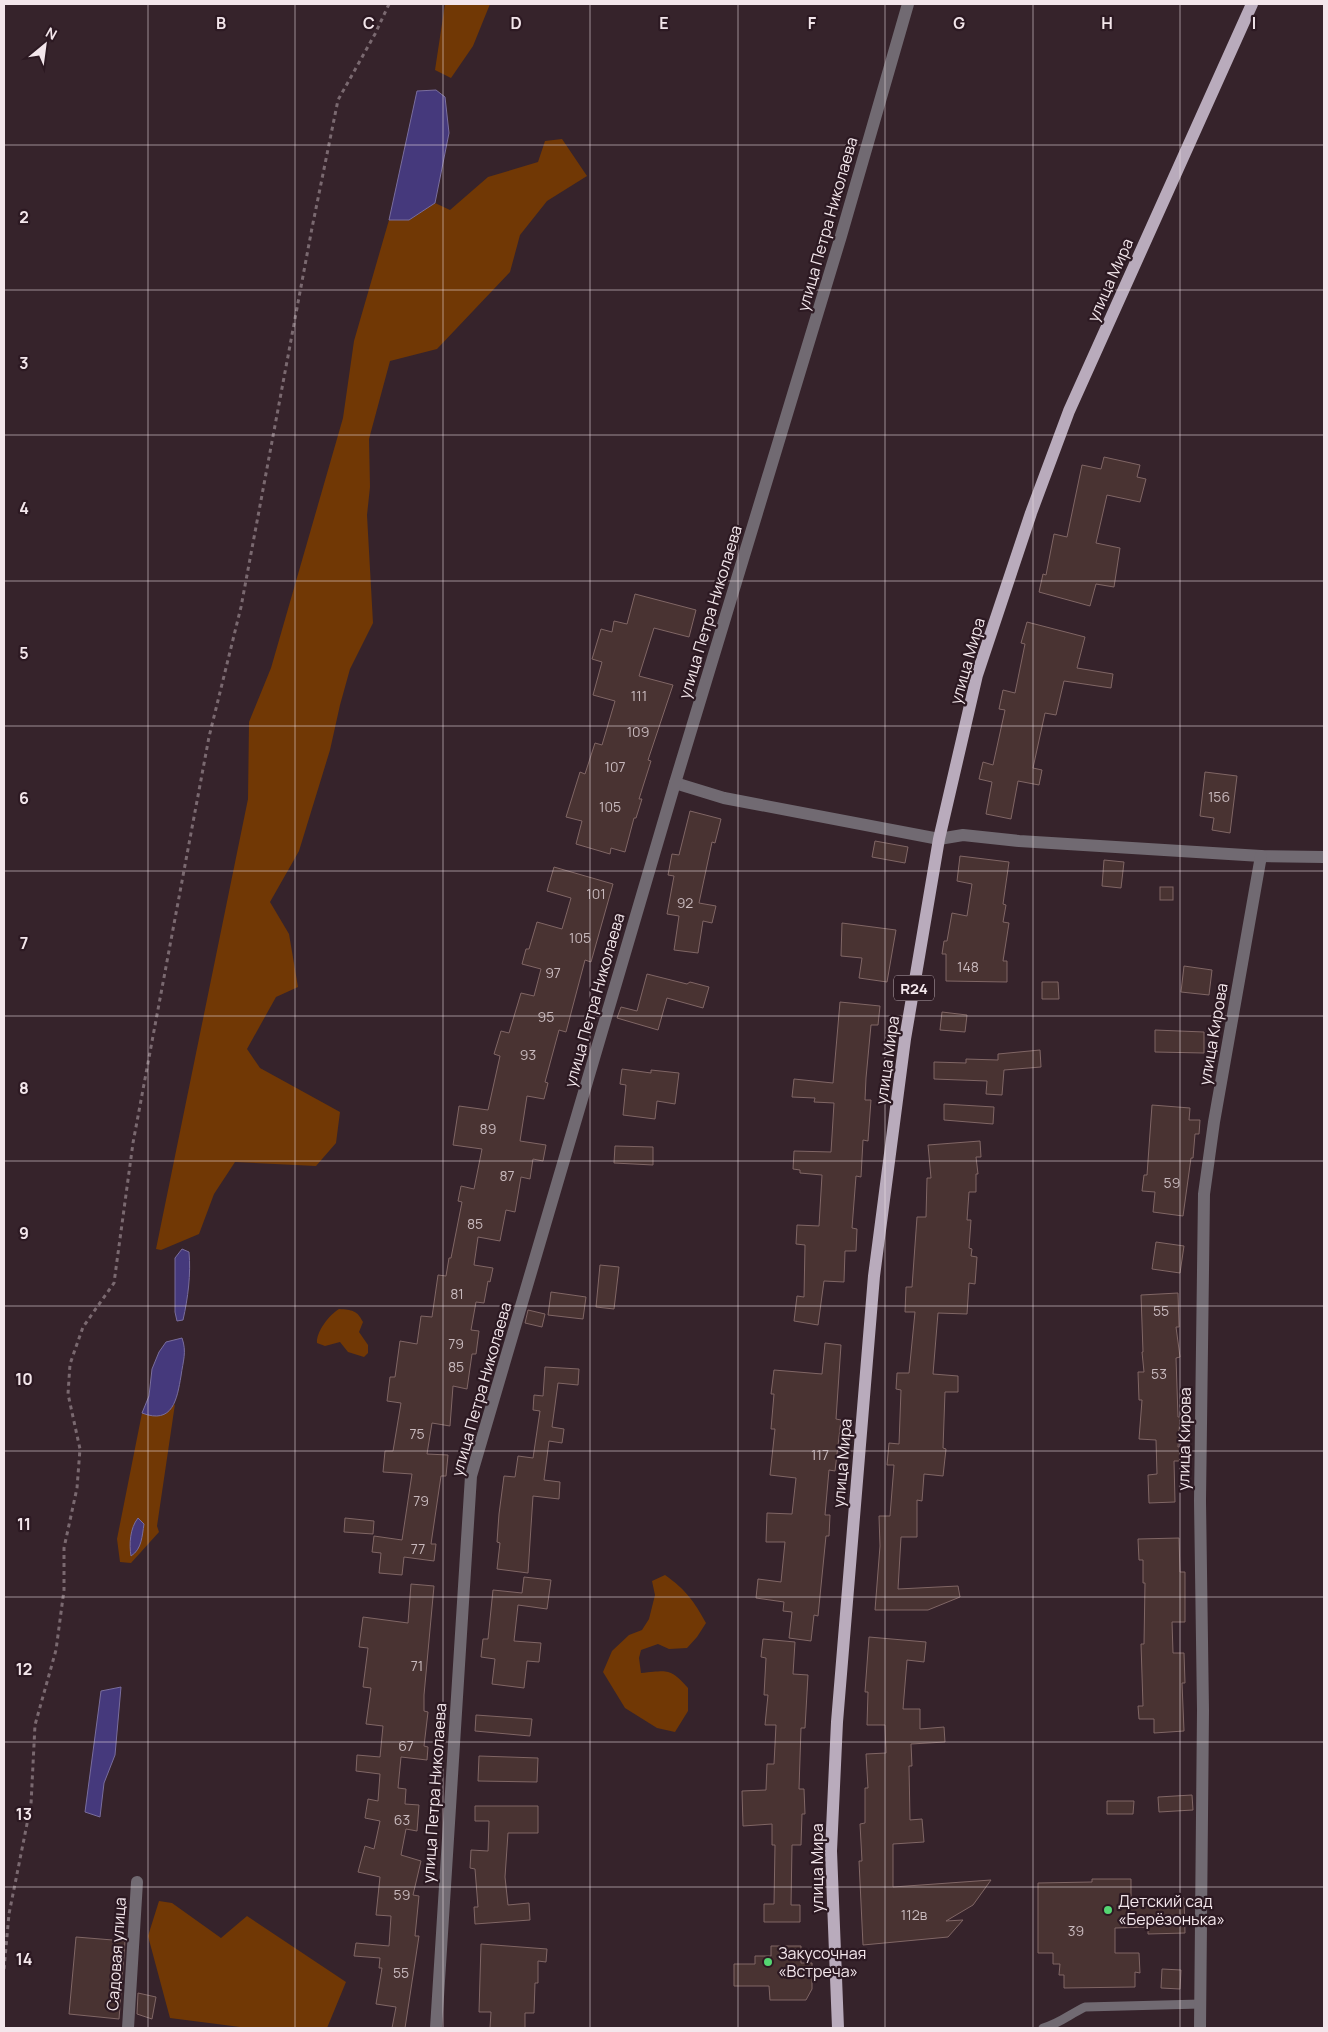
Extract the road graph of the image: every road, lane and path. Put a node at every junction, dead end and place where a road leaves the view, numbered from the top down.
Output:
1 (389, 4) edge
2 (908, 4) edge
3 (1252, 4) edge
4 (675, 783) junction
5 (939, 839) junction
6 (1261, 856) junction
7 (1324, 857) edge
8 (137, 1882) dead end
9 (4, 1969) edge
10 (1201, 2004) junction
11 (128, 2028) edge
12 (436, 2028) edge
13 (838, 2028) edge
14 (1043, 2028) edge
15 (1200, 2028) edge

1 - 9 path
2 - 4 street, улица Петра Николаева
3 - 5 main road, улица Мира / R24
4 - 5 street
4 - 12 street, улица Петра Николаева
5 - 6 street
5 - 13 main road, улица Мира / R24
6 - 7 street
6 - 10 street, улица Кирова
8 - 11 street, Садовая улица
10 - 14 lane
10 - 15 street, улица Кирова

